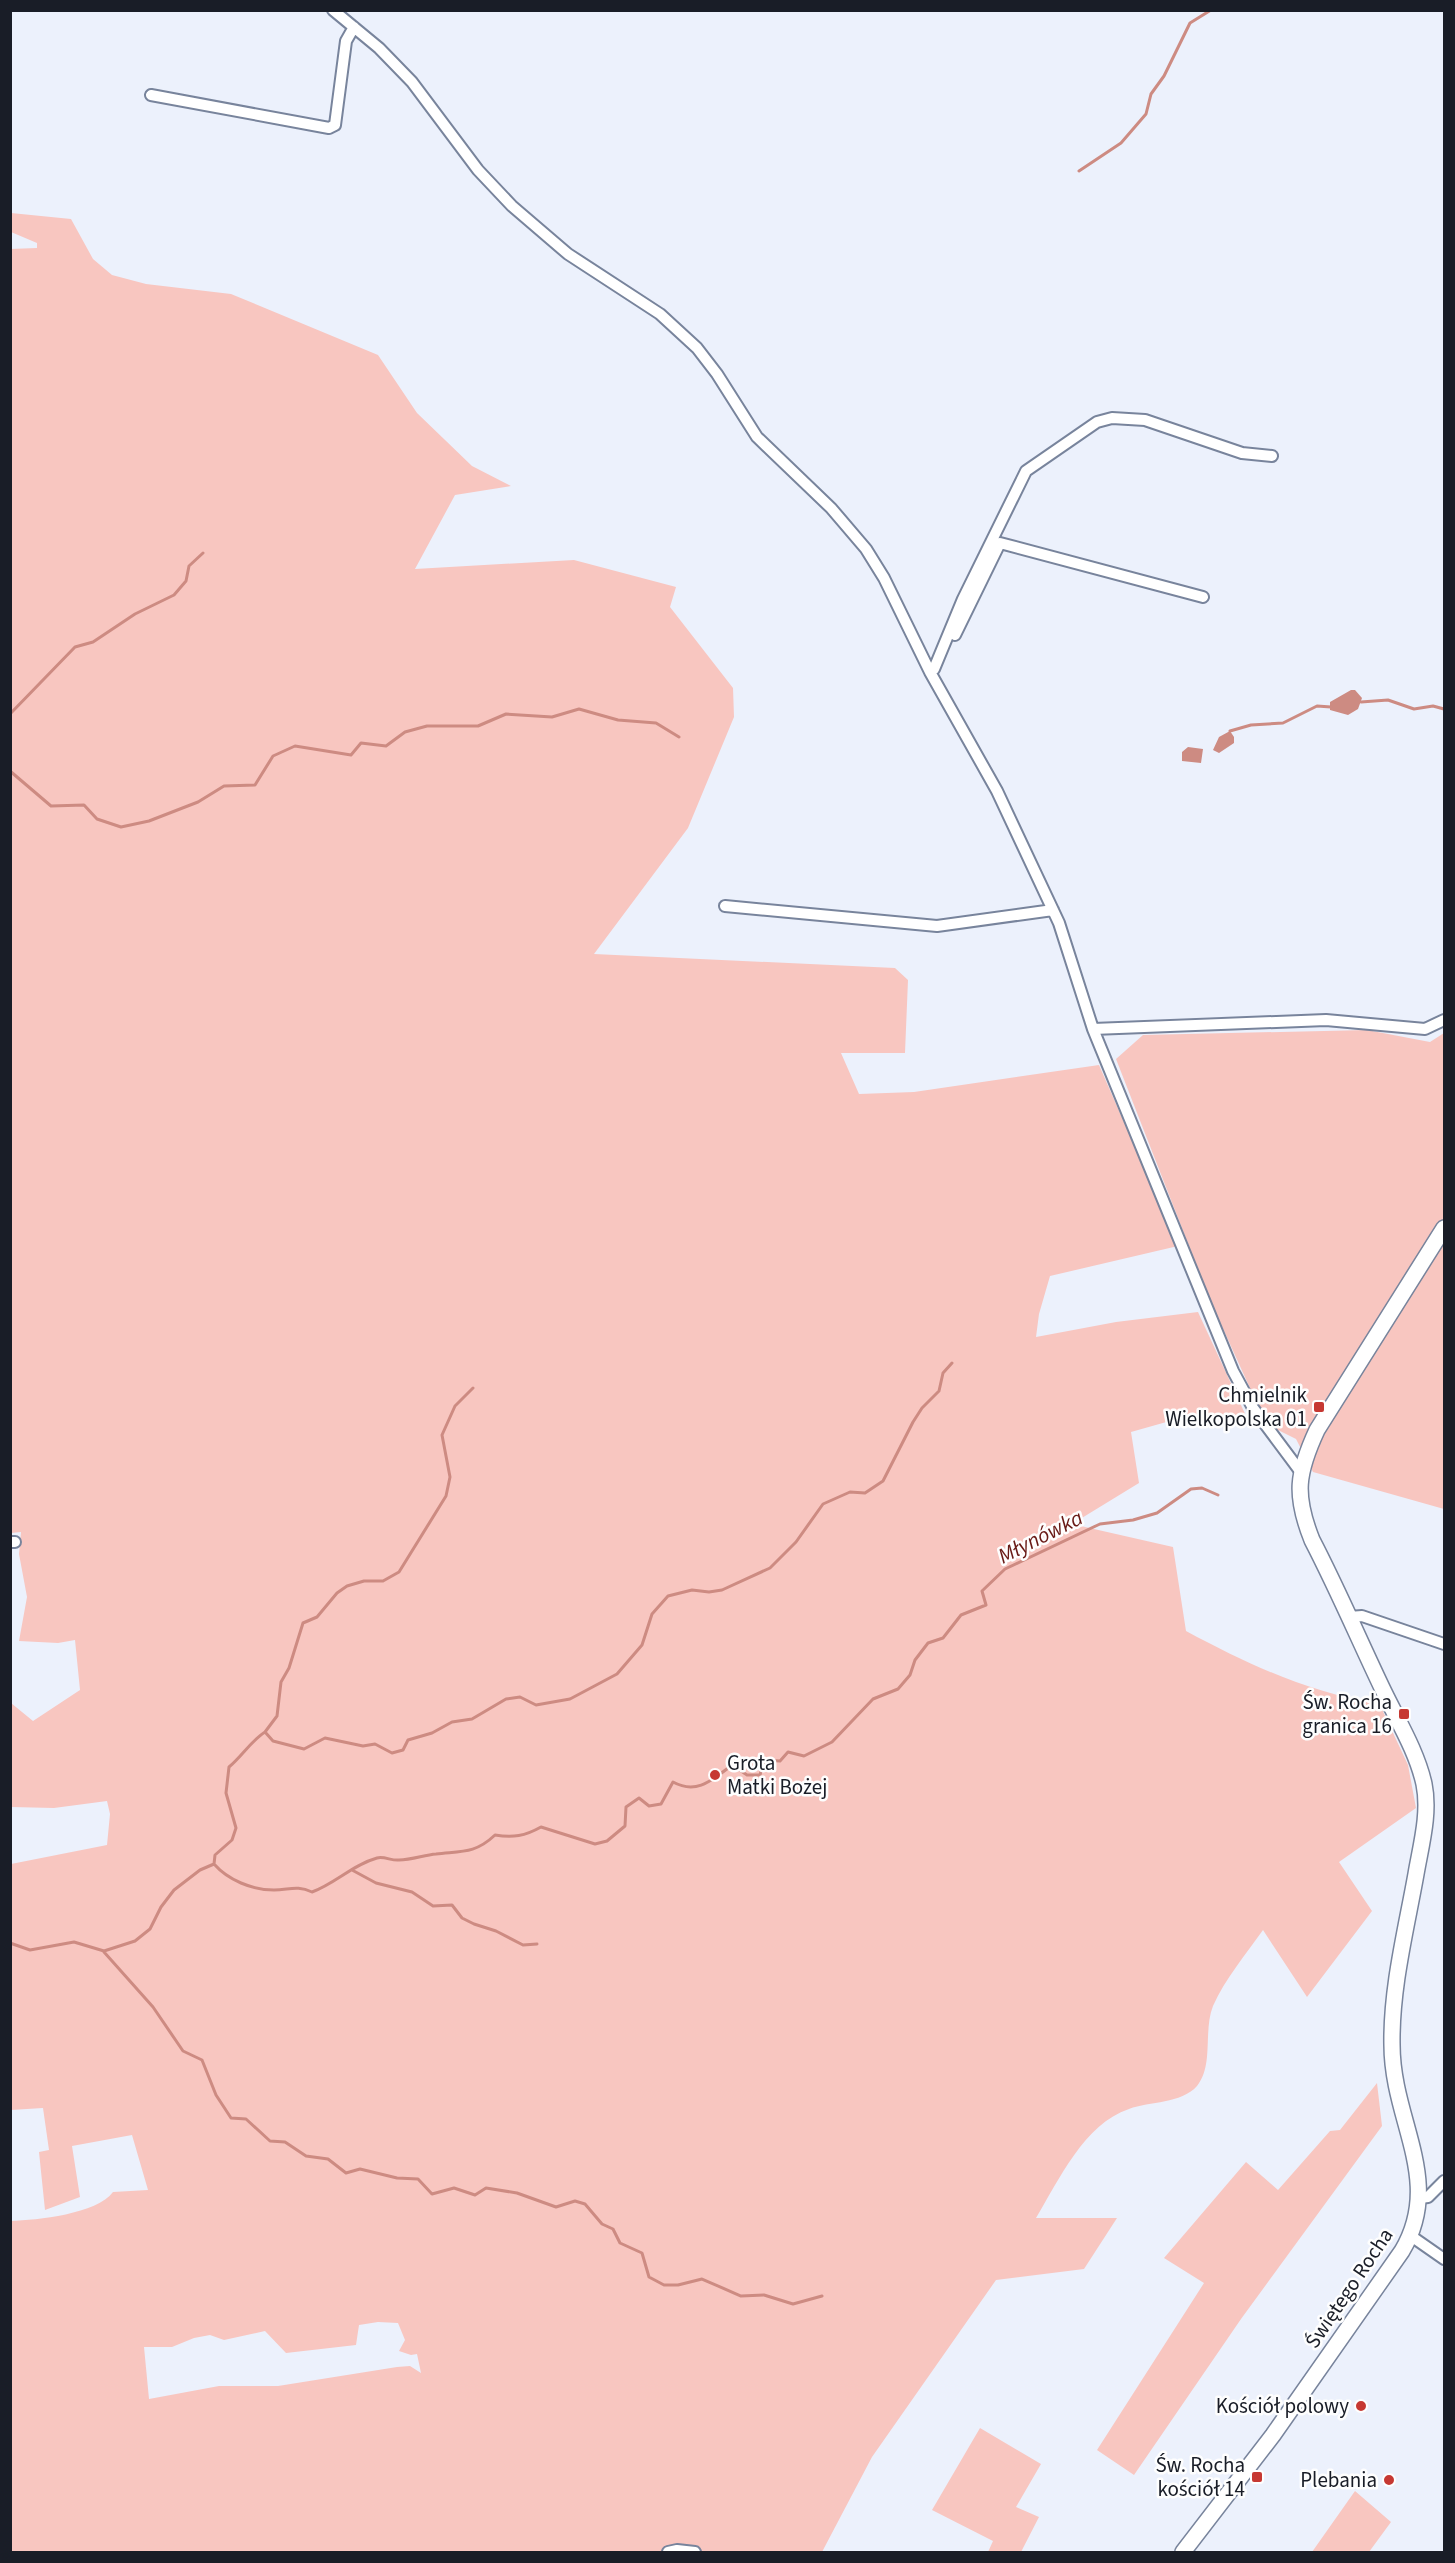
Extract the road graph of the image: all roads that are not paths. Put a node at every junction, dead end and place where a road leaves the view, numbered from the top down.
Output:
1 (333, 10) edge
2 (354, 27) junction
3 (152, 94) dead end
4 (1272, 456) dead end
5 (1203, 597) dead end
6 (932, 670) junction
7 (725, 906) dead end
8 (1053, 910) junction
9 (1444, 1020) edge
10 (1093, 1029) junction
11 (1444, 1228) edge
12 (1300, 1471) junction
13 (1349, 1617) junction
14 (1444, 1644) edge
15 (1444, 2181) edge
16 (1420, 2198) junction
17 (1411, 2236) junction
18 (1444, 2259) edge
19 (668, 2553) edge
20 (695, 2553) edge
21 (1183, 2553) edge

1 - 2 street
2 - 3 street
2 - 6 street
4 - 6 street
5 - 6 street
6 - 8 street
7 - 8 street
8 - 10 street
9 - 10 street
10 - 12 street
11 - 12 street
12 - 13 street, Świętego Rocha
13 - 14 street
13 - 16 street, Świętego Rocha
15 - 16 street
16 - 17 street, Świętego Rocha
17 - 18 street
17 - 21 street, Świętego Rocha
19 - 20 street

